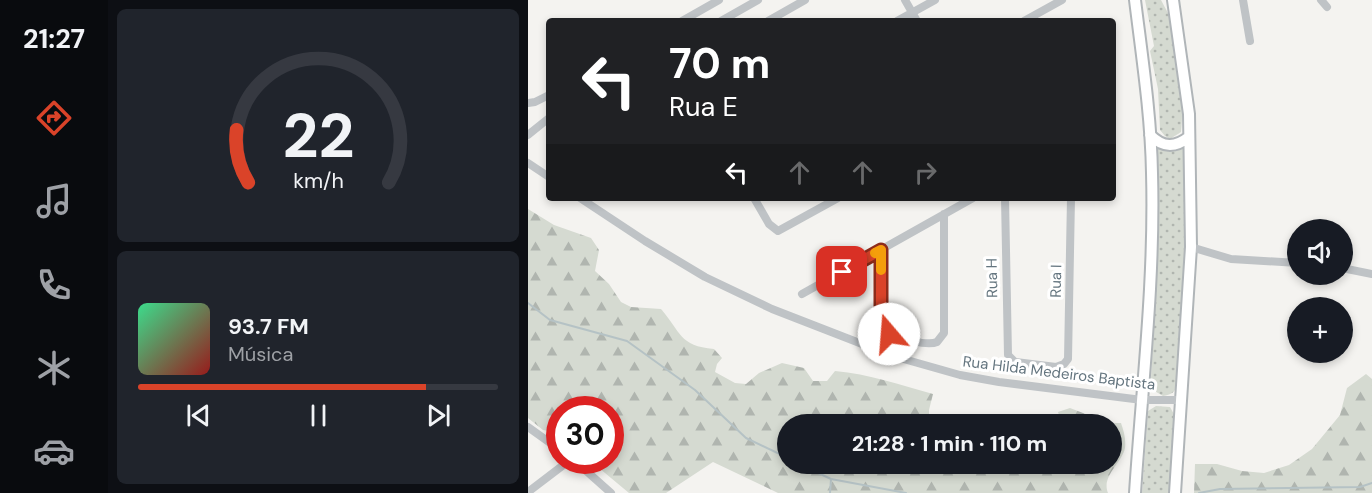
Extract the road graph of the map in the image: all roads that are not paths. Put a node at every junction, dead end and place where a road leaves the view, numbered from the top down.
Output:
1 (719, 0) edge
2 (758, 0) edge
3 (806, 0) edge
4 (905, 0) edge
5 (935, 0) edge
6 (1062, 0) edge
7 (1135, 0) edge
8 (1168, 0) edge
9 (1173, 0) edge
10 (1243, 0) edge
11 (702, 4) edge
12 (924, 4) edge
13 (1175, 13) junction
14 (914, 17) edge
15 (694, 18) edge
16 (726, 18) edge
17 (773, 18) edge
18 (1029, 18) edge
19 (1250, 41) dead end
20 (546, 96) edge
21 (528, 103) edge
22 (546, 121) edge
23 (528, 122) edge
24 (1150, 135) junction
25 (528, 136) edge
26 (1190, 137) junction
27 (528, 163) edge
28 (546, 175) edge
29 (585, 201) edge
30 (756, 201) edge
31 (833, 201) edge
32 (968, 201) edge
33 (1005, 201) edge
34 (1071, 201) edge
35 (944, 214) junction
36 (1191, 247) junction
37 (881, 250) junction
38 (1287, 262) edge
39 (1353, 270) edge
40 (1372, 274) edge
41 (802, 294) dead end
42 (1064, 364) joint
43 (1142, 400) junction
44 (1180, 400) junction
45 (528, 428) edge
46 (546, 440) edge
47 (553, 474) edge
48 (589, 474) edge
49 (528, 492) edge
50 (611, 493) edge
51 (1135, 493) edge
52 (1175, 493) edge

1 - 11 street
2 - 16 street
3 - 17 street
4 - 14 street
5 - 12 street
6 - 18 street
7 - 24 main road
8 - 13 main road
9 - 13 main road
10 - 19 street
11 - 15 street
12 - 14 street
13 - 26 main road
20 - 21 street
22 - 25 street
23 - 25 street
24 - 26 main road
24 - 43 main road
26 - 36 main road
27 - 28 street
29 - 43 street, Rua Hilda Medeiros Baptista
30 - 31 street
32 - 35 street
33 - 42 street, Rua H
34 - 42 street, Rua I
35 - 37 street
35 - 37 street
36 - 38 street
36 - 44 main road
37 - 41 street
39 - 40 street
43 - 44 street, Rua Hilda Medeiros Baptista
43 - 51 main road
44 - 52 main road
45 - 46 street
47 - 49 street
48 - 50 street

